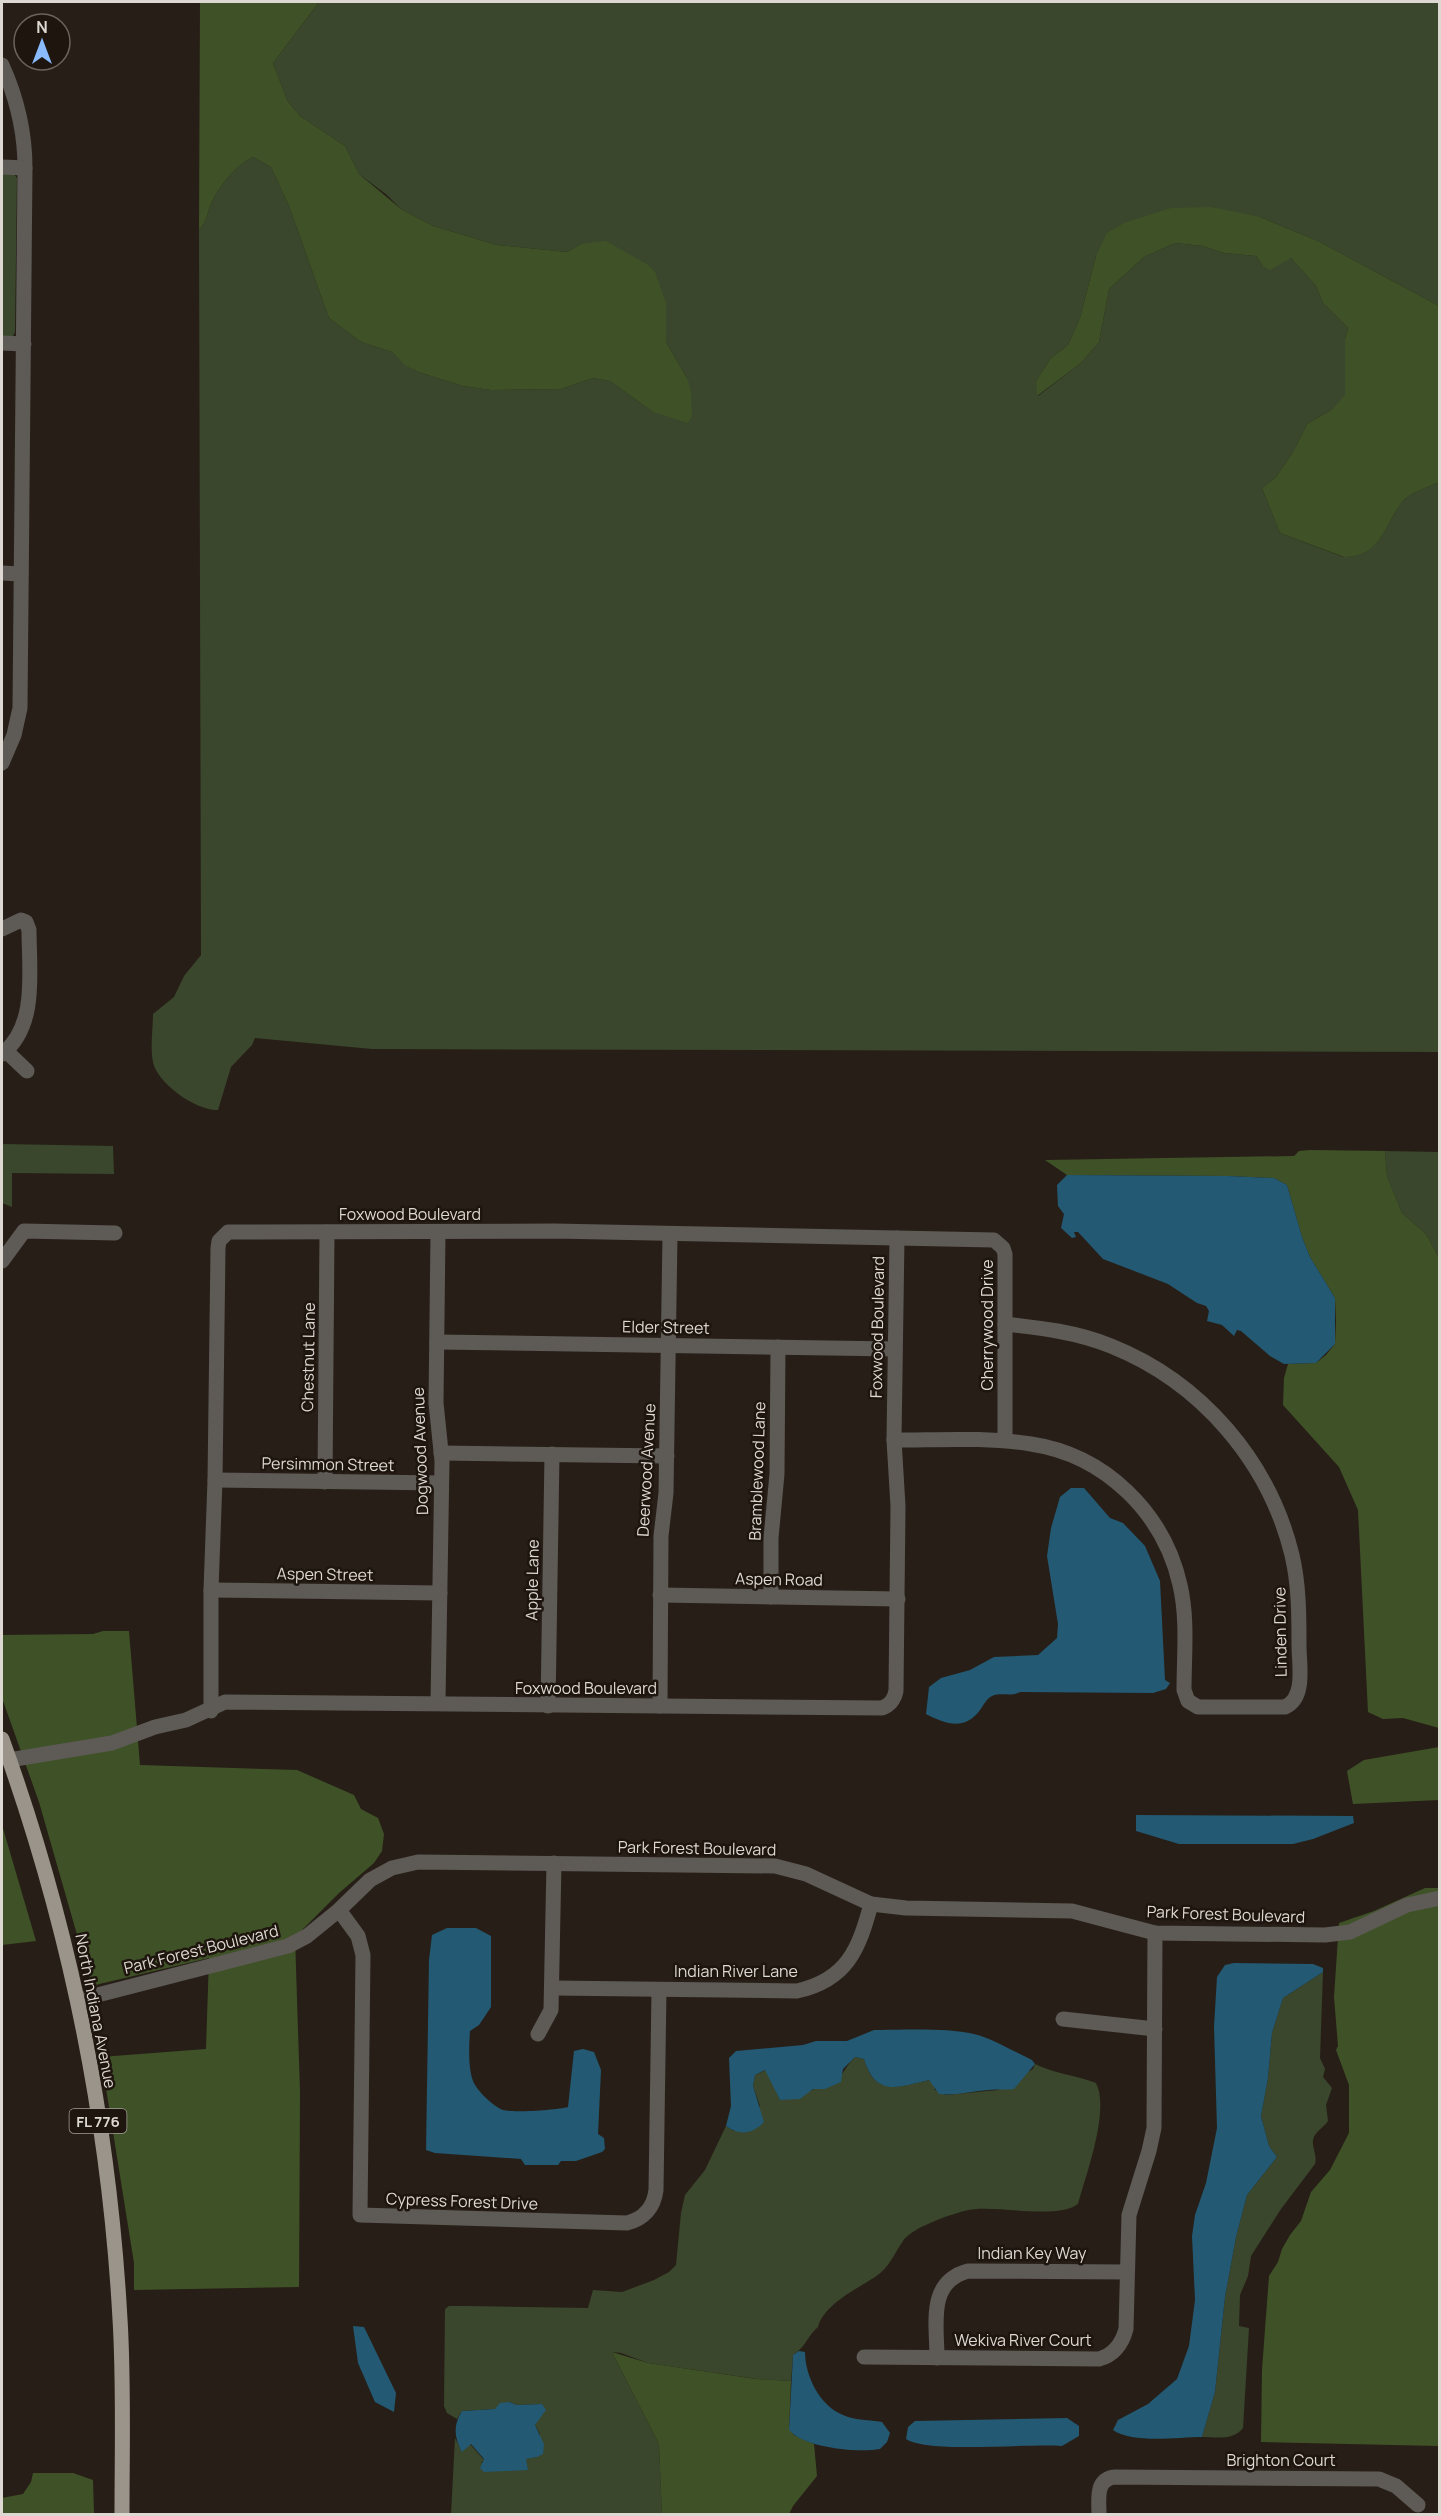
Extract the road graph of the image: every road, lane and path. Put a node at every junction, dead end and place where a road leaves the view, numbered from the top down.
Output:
1 (2, 65) edge
2 (2, 167) edge
3 (25, 168) junction
4 (2, 343) edge
5 (24, 344) junction
6 (2, 573) edge
7 (21, 574) junction
8 (2, 763) edge
9 (2, 929) edge
10 (4, 1052) edge
11 (27, 1071) dead end
12 (327, 1232) junction
13 (115, 1233) dead end
14 (438, 1233) junction
15 (670, 1235) junction
16 (897, 1238) junction
17 (2, 1261) edge
18 (1005, 1324) junction
19 (437, 1342) junction
20 (669, 1345) junction
21 (778, 1347) junction
22 (895, 1348) junction
23 (894, 1440) junction
24 (1005, 1440) junction
25 (441, 1453) junction
26 (552, 1454) junction
27 (667, 1456) junction
28 (215, 1480) junction
29 (324, 1482) junction
30 (441, 1483) junction
31 (211, 1590) junction
32 (440, 1593) junction
33 (660, 1596) junction
34 (771, 1597) junction
35 (898, 1599) junction
36 (438, 1703) junction
37 (548, 1706) junction
38 (660, 1706) junction
39 (211, 1711) junction
40 (2, 1739) edge
41 (9, 1760) junction
42 (554, 1863) junction
43 (1440, 1898) edge
44 (871, 1904) junction
45 (339, 1910) junction
46 (1155, 1933) junction
47 (553, 1988) junction
48 (659, 1990) junction
49 (78, 2000) junction
50 (1063, 2019) dead end
51 (1155, 2029) junction
52 (538, 2034) dead end
53 (1126, 2272) junction
54 (864, 2358) dead end
55 (937, 2358) junction
56 (1418, 2505) dead end
57 (122, 2514) edge
58 (1099, 2514) edge

1 - 3 street
2 - 3 street
3 - 5 street
4 - 5 street
5 - 7 street
6 - 7 street
7 - 8 street
9 - 10 street
10 - 11 street
12 - 14 street, Foxwood Boulevard
12 - 28 street, Foxwood Boulevard
12 - 29 street, Chestnut Lane
13 - 17 street
14 - 15 street, Foxwood Boulevard
14 - 19 street, Dogwood Avenue
15 - 16 street, Foxwood Boulevard
15 - 20 street, Deerwood Avenue
16 - 18 street, Cherrywood Drive
16 - 22 street, Foxwood Boulevard
18 - 24 street, Cherrywood Drive
18 - 24 street, Linden Drive
19 - 20 street, Elder Street
19 - 25 street, Dogwood Avenue
20 - 21 street, Elder Street
20 - 27 street, Deerwood Avenue
21 - 22 street, Elder Street
21 - 34 street, Bramblewood Lane
22 - 23 street, Foxwood Boulevard
23 - 24 street, Linden Drive
23 - 35 street, Foxwood Boulevard
25 - 26 street
25 - 30 street, Dogwood Avenue
26 - 27 street
26 - 37 street, Apple Lane
27 - 33 street, Deerwood Avenue
28 - 29 street, Persimmon Street
28 - 31 street, Foxwood Boulevard
29 - 30 street, Persimmon Street
30 - 32 street, Dogwood Avenue
31 - 32 street, Aspen Street
31 - 39 street, Foxwood Boulevard
32 - 36 street, Dogwood Avenue
33 - 34 street, Aspen Road
33 - 38 street, Deerwood Avenue
34 - 35 street, Aspen Road
35 - 38 street, Foxwood Boulevard
36 - 37 street, Foxwood Boulevard
36 - 39 street, Foxwood Boulevard
37 - 38 street, Foxwood Boulevard
39 - 41 street, Foxwood Boulevard
40 - 41 main road, North Indiana Avenue / FL 776
41 - 49 main road, North Indiana Avenue / FL 776
42 - 44 street, Park Forest Boulevard
42 - 45 street, Park Forest Boulevard
42 - 47 street
43 - 46 street, Park Forest Boulevard
44 - 46 street, Park Forest Boulevard
44 - 48 street, Indian River Lane
45 - 48 street, Cypress Forest Drive
45 - 49 street, Park Forest Boulevard
46 - 51 street, Wekiva River Court
47 - 48 street, Indian River Lane
47 - 52 street
49 - 57 main road, North Indiana Avenue / FL 776
50 - 51 street
51 - 53 street, Wekiva River Court
53 - 55 street, Indian Key Way
53 - 55 street, Wekiva River Court
54 - 55 street, Wekiva River Court
56 - 58 street, Brighton Court

